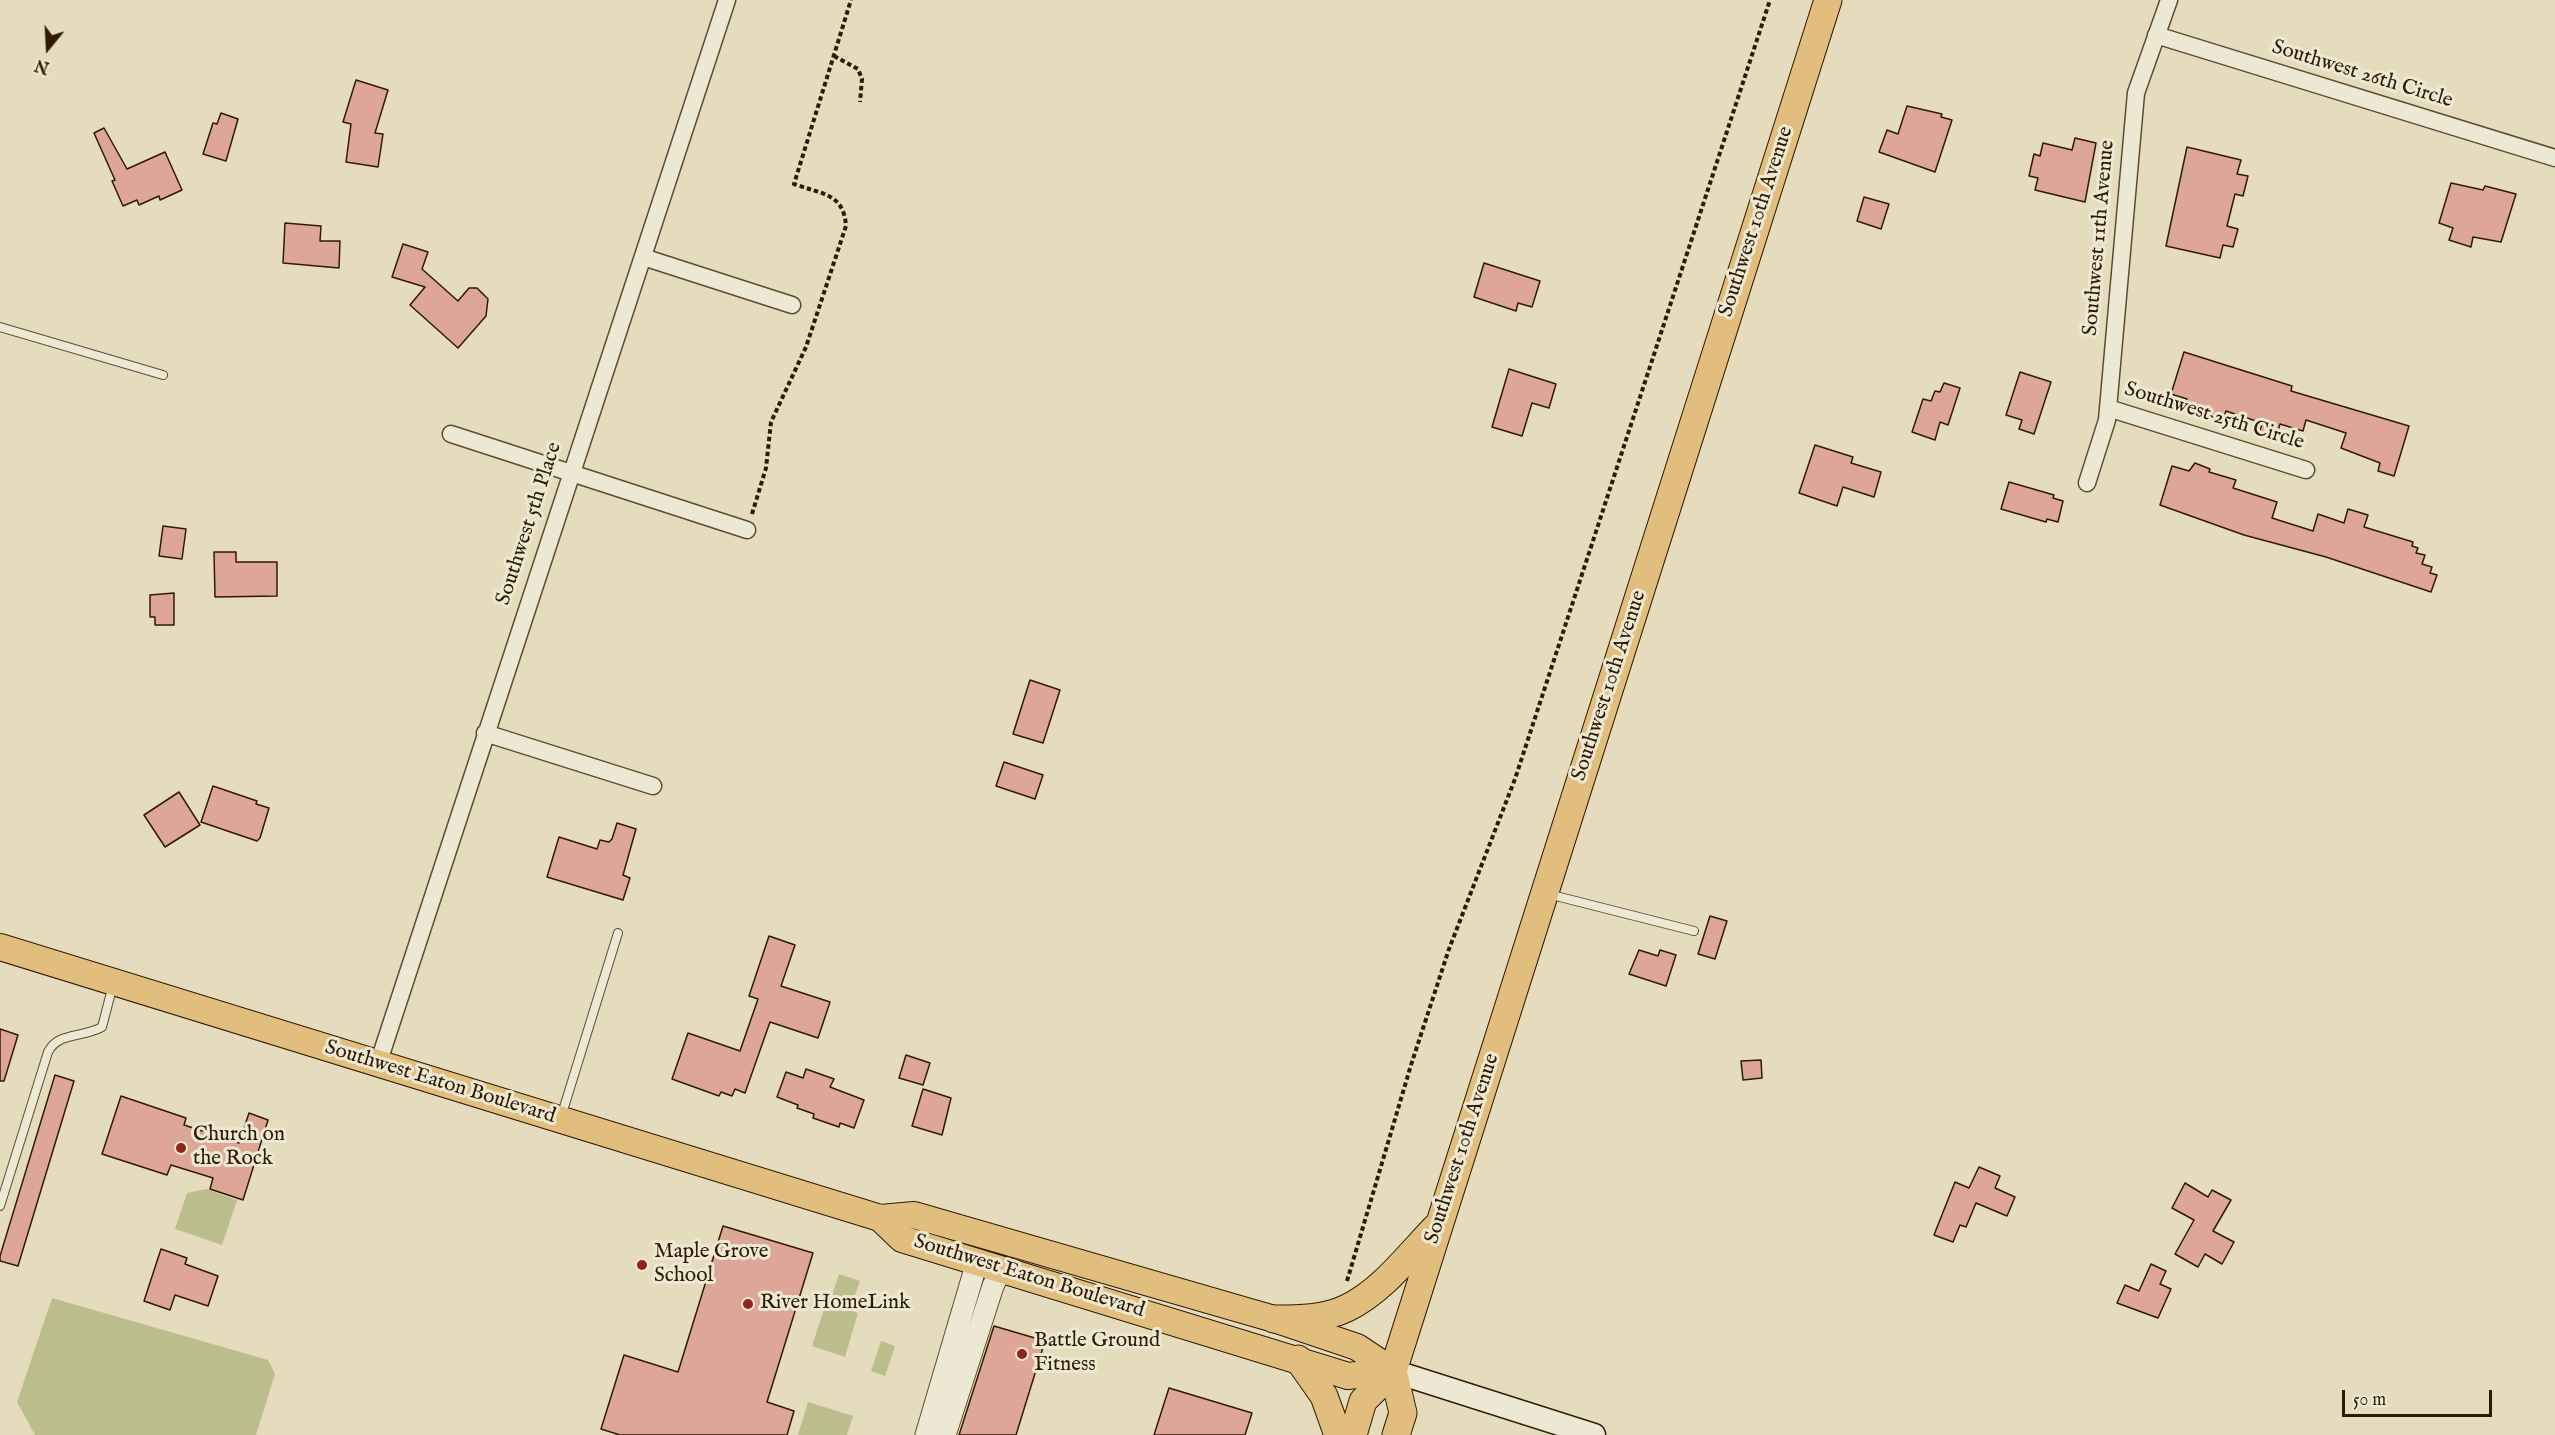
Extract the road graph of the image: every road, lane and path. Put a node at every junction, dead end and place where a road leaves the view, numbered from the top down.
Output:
1 (727, 0) edge
2 (851, 0) edge
3 (1770, 0) edge
4 (1828, 0) edge
5 (2169, 0) edge
6 (2156, 35) junction
7 (834, 56) junction
8 (860, 102) dead end
9 (2555, 158) edge
10 (643, 257) junction
11 (792, 305) dead end
12 (0, 327) edge
13 (163, 375) dead end
14 (2108, 408) junction
15 (451, 434) dead end
16 (2306, 470) dead end
17 (571, 472) junction
18 (2087, 483) dead end
19 (747, 530) joint
20 (485, 733) junction
21 (653, 786) dead end
22 (1544, 893) junction
23 (1694, 931) dead end
24 (618, 933) dead end
25 (0, 947) edge
26 (114, 982) junction
27 (378, 1064) junction
28 (560, 1120) junction
29 (0, 1206) edge
30 (880, 1218) junction
31 (1440, 1222) junction
32 (1083, 1265) junction
33 (989, 1266) junction
34 (1346, 1309) junction
35 (1274, 1319) junction
36 (1298, 1359) junction
37 (1393, 1371) junction
38 (926, 1435) edge
39 (945, 1435) edge
40 (1338, 1435) edge
41 (1353, 1435) edge
42 (1396, 1435) edge
43 (1594, 1435) edge

1 - 10 street, Southwest 5th Place
2 - 7 path
3 - 34 path
4 - 22 highway, Southwest 10th Avenue
5 - 6 street, Southwest 11th Avenue
6 - 9 street, Southwest 26th Circle
6 - 14 street, Southwest 11th Avenue
7 - 8 path
7 - 19 path
10 - 11 street
10 - 17 street, Southwest 5th Place
12 - 13 lane
14 - 16 street, Southwest 25th Circle
14 - 18 street, Southwest 11th Avenue
15 - 17 street
17 - 19 street
17 - 20 street, Southwest 5th Place
20 - 21 street
20 - 27 street, Southwest 5th Place
22 - 23 lane
22 - 31 highway, Southwest 10th Avenue
24 - 28 lane
25 - 26 main road, Southwest Eaton Boulevard
26 - 27 main road, Southwest Eaton Boulevard
26 - 29 lane
27 - 28 main road, Southwest Eaton Boulevard
28 - 30 main road, Southwest Eaton Boulevard
30 - 32 main road, Southwest Eaton Boulevard
30 - 33 main road, Southwest Eaton Boulevard
31 - 34 highway
31 - 37 highway, Southwest 10th Avenue
32 - 33 main road
32 - 35 main road, Southwest Eaton Boulevard
33 - 36 main road, Southwest Eaton Boulevard
33 - 38 street
33 - 39 street
34 - 35 highway
35 - 37 main road, Southwest Eaton Boulevard
36 - 37 main road, Southwest Eaton Boulevard
36 - 40 highway
37 - 41 highway, Southwest 10th Avenue
37 - 42 highway
37 - 43 main road, Southwest Eaton Boulevard

